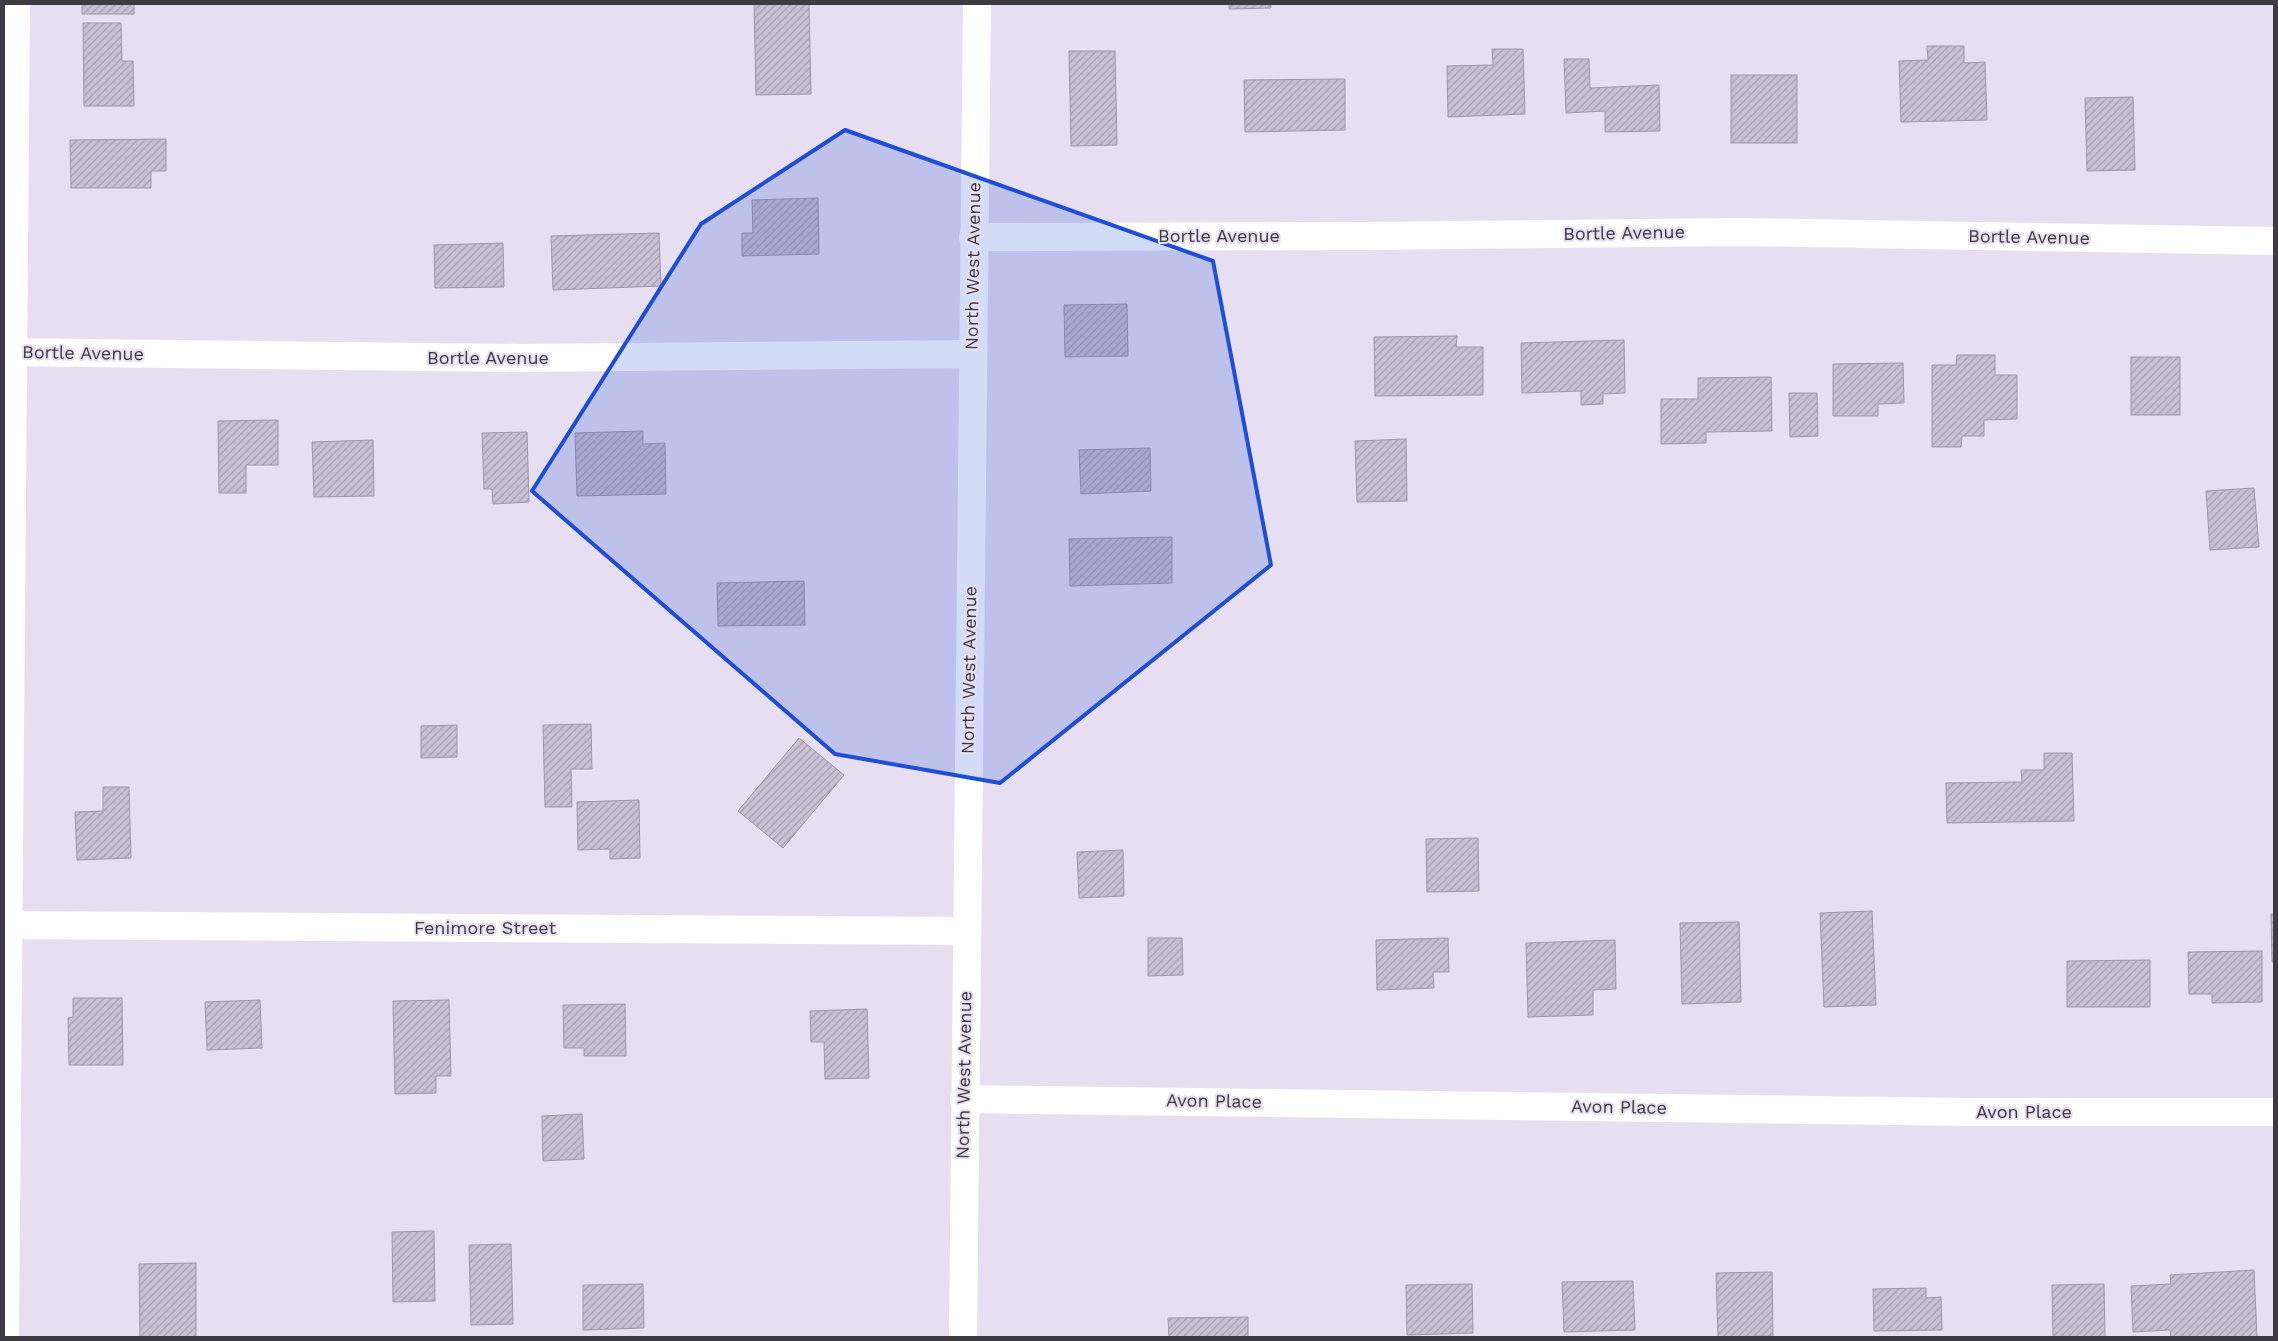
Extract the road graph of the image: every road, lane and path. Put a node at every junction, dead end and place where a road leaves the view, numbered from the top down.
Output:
1 (16, 4) edge
2 (977, 4) edge
3 (973, 237) junction
4 (2274, 241) edge
5 (9, 352) edge
6 (972, 354) junction
7 (6, 926) edge
8 (966, 931) junction
9 (964, 1098) junction
10 (2274, 1112) edge
11 (5, 1337) edge
12 (963, 1337) edge

1 - 5 street
2 - 3 street, North West Avenue
3 - 4 street, Bortle Avenue
3 - 6 street, North West Avenue
5 - 6 street, Bortle Avenue
5 - 7 street
6 - 8 street, North West Avenue
7 - 8 street, Fenimore Street
7 - 11 street
8 - 9 street, North West Avenue
9 - 10 street, Avon Place
9 - 12 street, North West Avenue

